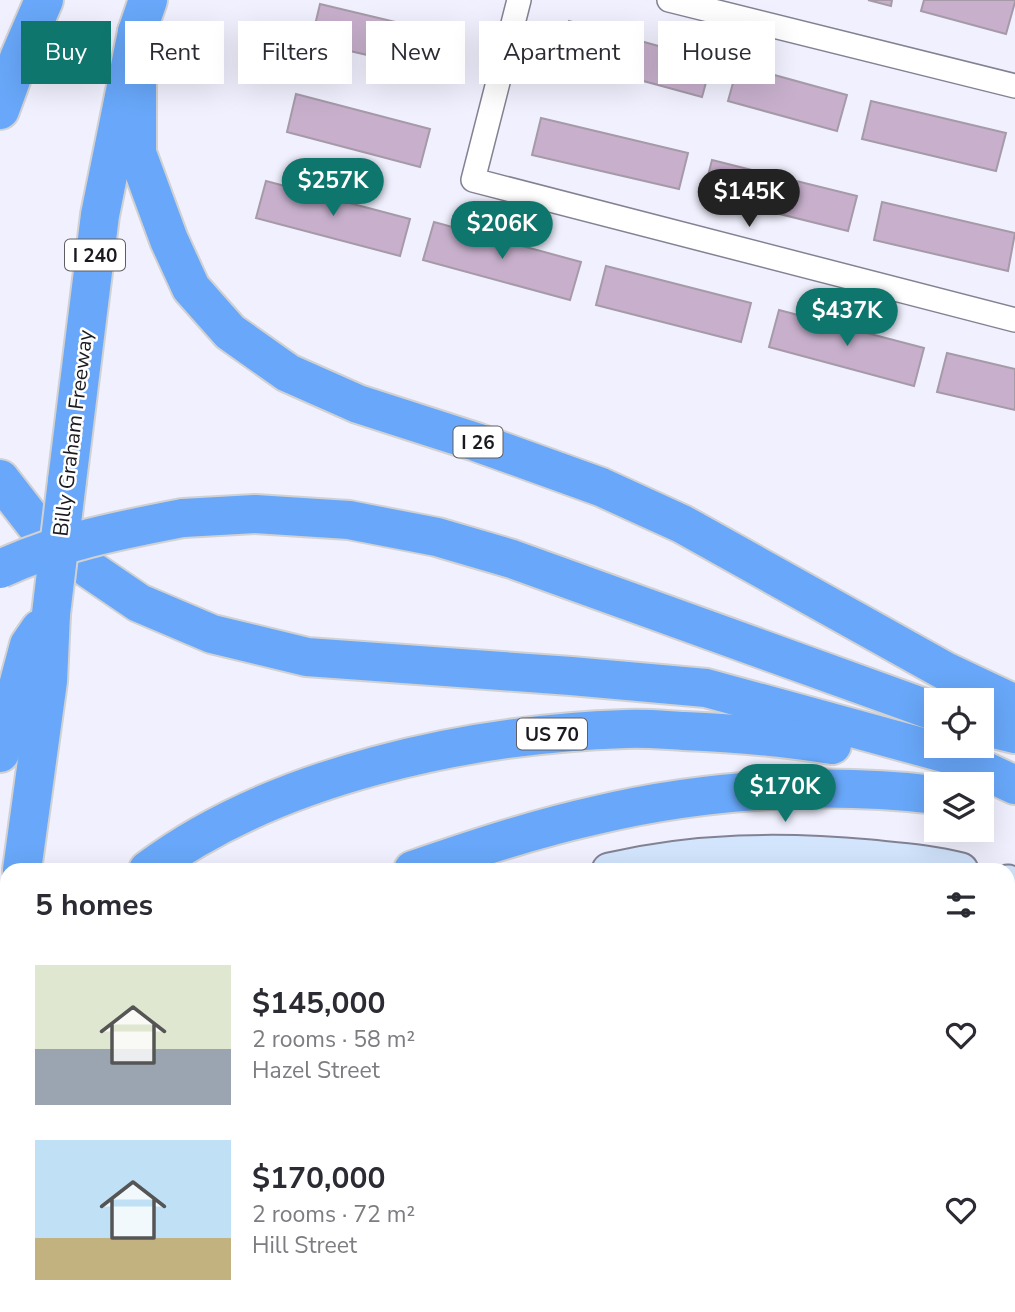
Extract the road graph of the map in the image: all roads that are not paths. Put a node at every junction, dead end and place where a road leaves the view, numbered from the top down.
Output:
1 (44, 0) edge
2 (519, 0) edge
3 (668, 0) edge
4 (142, 16) edge
5 (1015, 86) edge
6 (0, 110) edge
7 (1015, 320) edge
8 (0, 479) edge
9 (0, 569) edge
10 (51, 614) junction
11 (1015, 704) edge
12 (924, 708) edge
13 (994, 729) edge
14 (1015, 734) edge
15 (0, 753) edge
16 (952, 772) edge
17 (967, 772) edge
18 (994, 785) edge
19 (1015, 785) edge
20 (994, 793) edge
21 (924, 794) edge
22 (1015, 804) edge
23 (23, 863) edge
24 (157, 863) edge
25 (434, 863) edge
26 (658, 863) edge
27 (923, 863) edge

1 - 6 highway
2 - 7 street
3 - 5 street
4 - 10 highway, Billy Graham Freeway / I 240, bridge
4 - 11 highway, I 26
8 - 17 highway
9 - 12 highway, bridge
10 - 15 highway
10 - 23 highway, Billy Graham Freeway / I 240
13 - 14 highway
16 - 24 highway, US 70
18 - 19 highway
20 - 22 highway
21 - 25 highway
26 - 27 street

